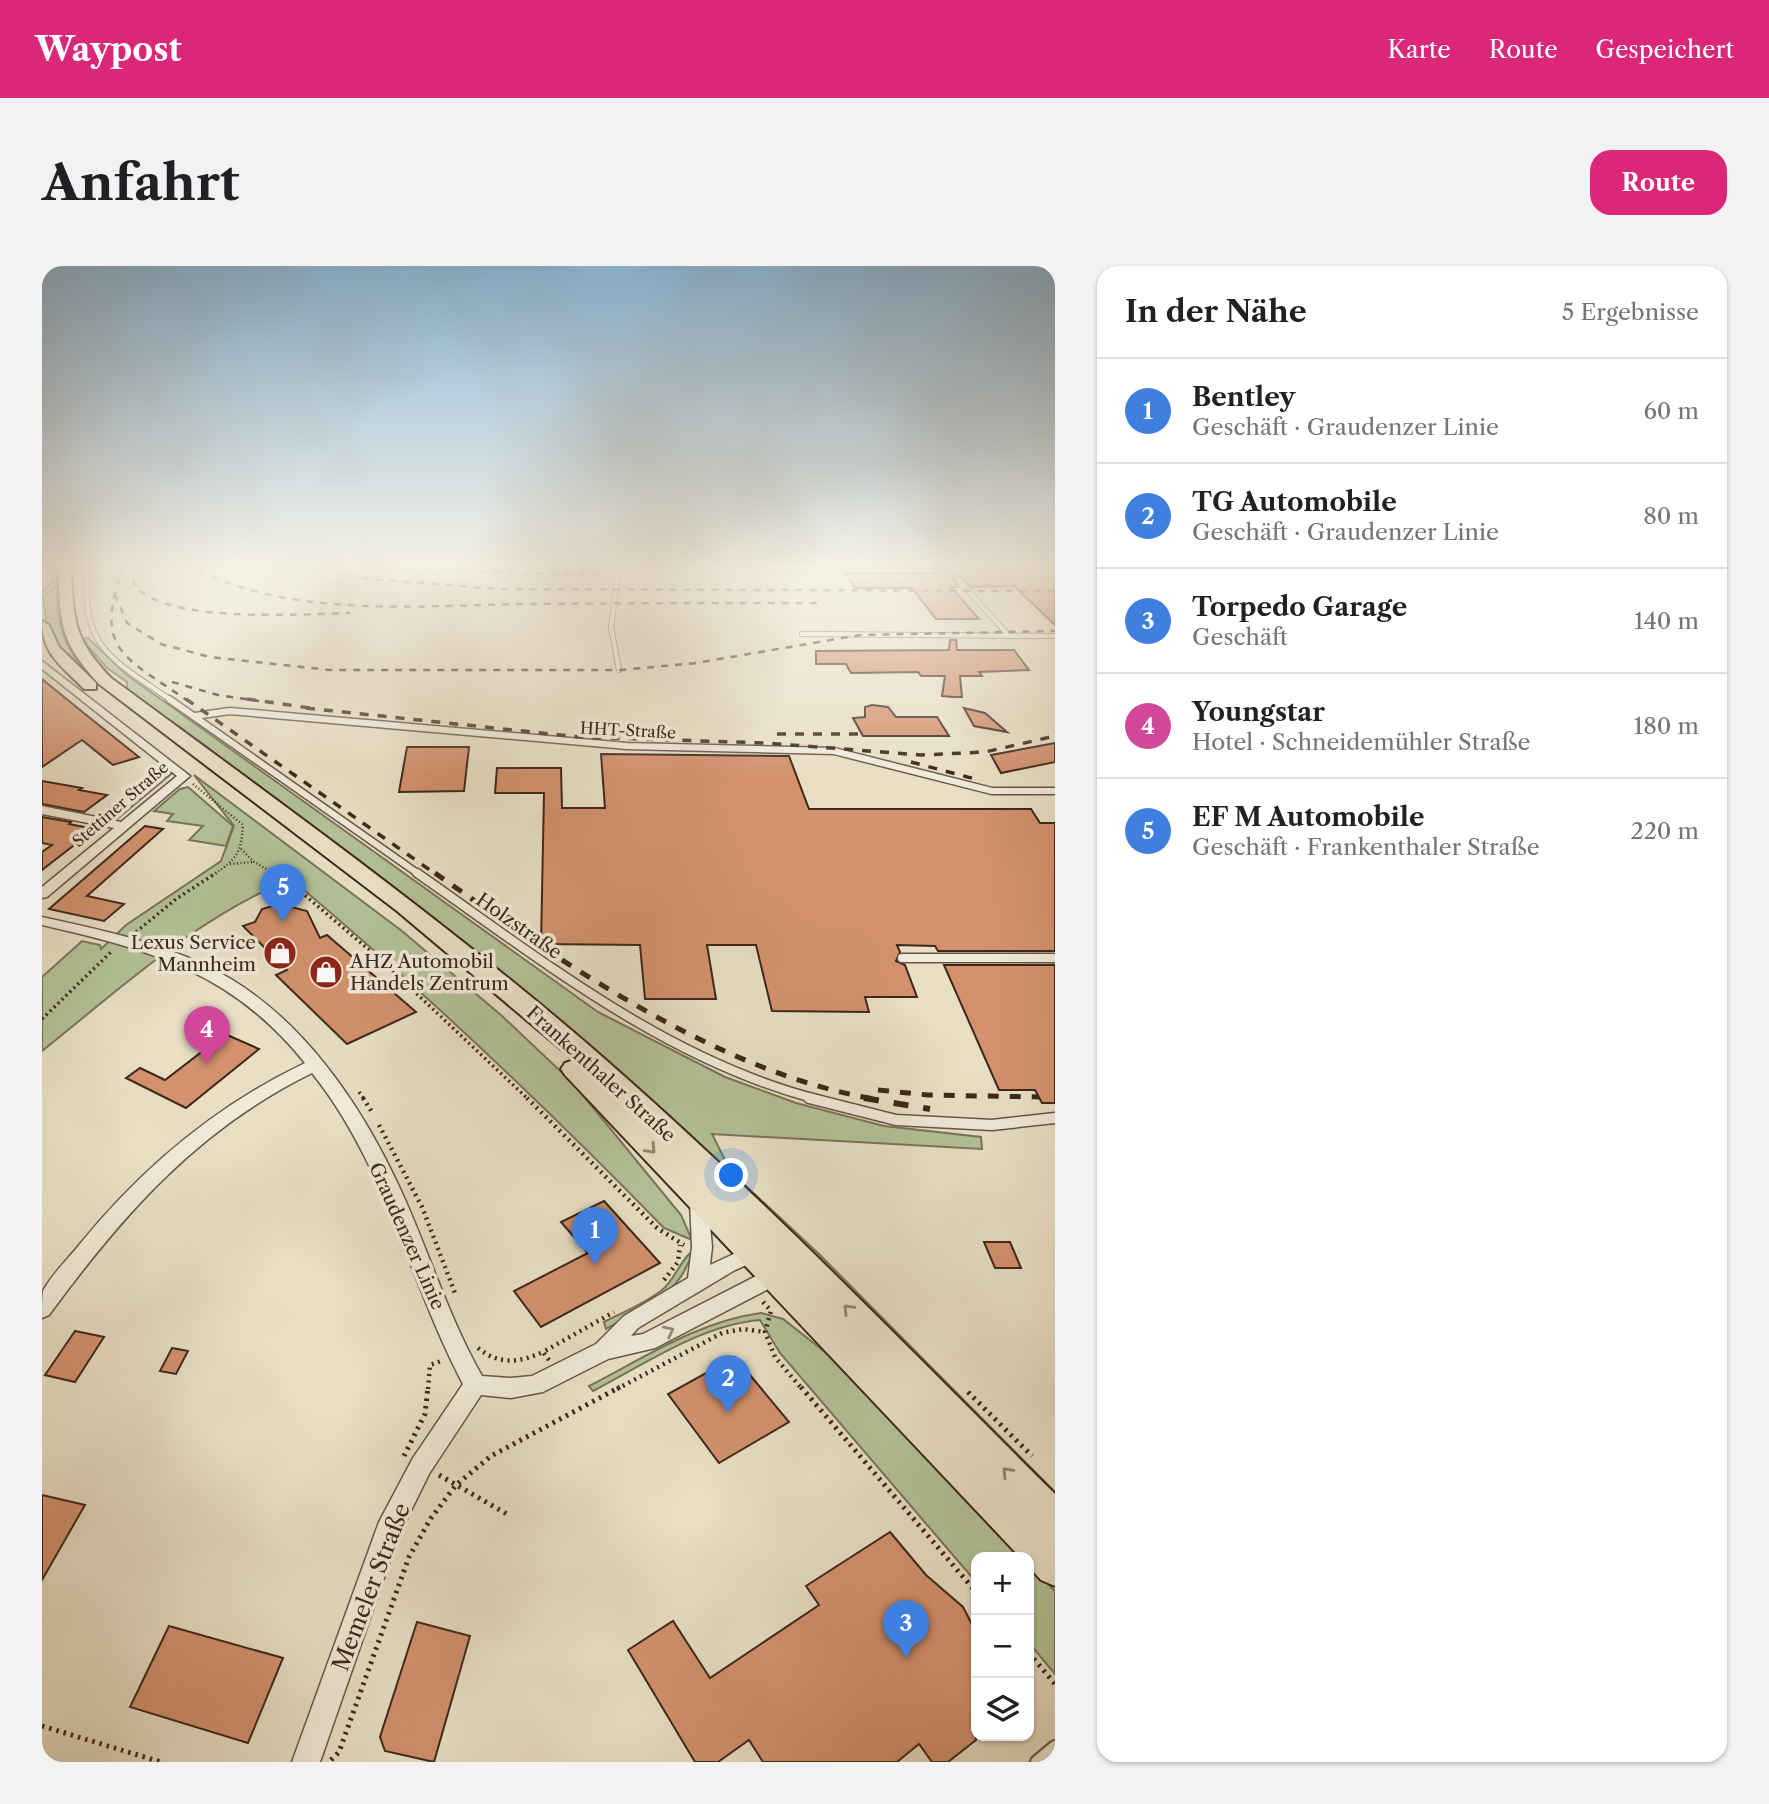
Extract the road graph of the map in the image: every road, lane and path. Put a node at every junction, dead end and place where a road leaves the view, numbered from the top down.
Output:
1 (46, 635) edge
2 (69, 635) edge
3 (93, 635) edge
4 (612, 635) edge
5 (886, 635) edge
6 (1009, 636) joint
7 (1055, 636) edge
8 (42, 664) edge
9 (618, 670) dead end
10 (195, 716) junction
11 (184, 776) junction
12 (1055, 791) edge
13 (42, 810) edge
14 (124, 826) junction
15 (241, 849) junction
16 (254, 862) junction
17 (42, 894) edge
18 (42, 921) edge
19 (902, 958) dead end
20 (1055, 958) edge
21 (315, 1065) junction
22 (1055, 1118) edge
23 (699, 1201) junction
24 (680, 1245) junction
25 (702, 1247) junction
26 (766, 1268) junction
27 (698, 1282) junction
28 (659, 1284) dead end
29 (626, 1304) dead end
30 (42, 1309) edge
31 (765, 1332) junction
32 (604, 1351) junction
33 (559, 1374) junction
34 (475, 1385) junction
35 (475, 1495) dead end
36 (507, 1514) dead end
37 (1055, 1521) edge
38 (1055, 1566) edge
39 (971, 1586) edge
40 (1034, 1659) edge
41 (1055, 1684) edge
42 (42, 1726) edge
43 (1055, 1747) edge
44 (161, 1762) edge
45 (306, 1762) edge
46 (329, 1762) edge
47 (1037, 1762) edge

1 -> 23 main road, Frankenthaler Straße
2 - 26 main road, Frankenthaler Straße
3 - 10 lane, Holzstraße
4 - 9 lane
5 - 6 lane
6 - 7 lane
8 - 11 street, Stettiner Straße
10 - 12 lane, HHT-Straße
10 - 22 lane, Holzstraße
11 - 14 street, Stettiner Straße
11 - 15 path
13 - 14 street
14 - 17 street, Stettiner Straße
15 - 16 path
15 - 16 path
16 - 24 path
18 - 21 street, Graudenzer Linie
19 - 20 lane
21 - 30 street
21 - 34 street, Graudenzer Linie
23 - 25 street
23 - 26 main road, Frankenthaler Straße
24 - 25 path
24 - 28 path
25 - 27 street
26 - 27 street
26 - 31 path
32 -> 26 street
37 -> 26 main road, Frankenthaler Straße
26 - 38 main road, Frankenthaler Straße
27 - 32 street
29 - 33 path
31 - 39 path
31 - 46 path
32 - 33 street
33 - 34 street
34 - 45 street, Memeler Straße
35 - 36 path
40 - 41 path
42 - 44 path
43 - 47 lane

